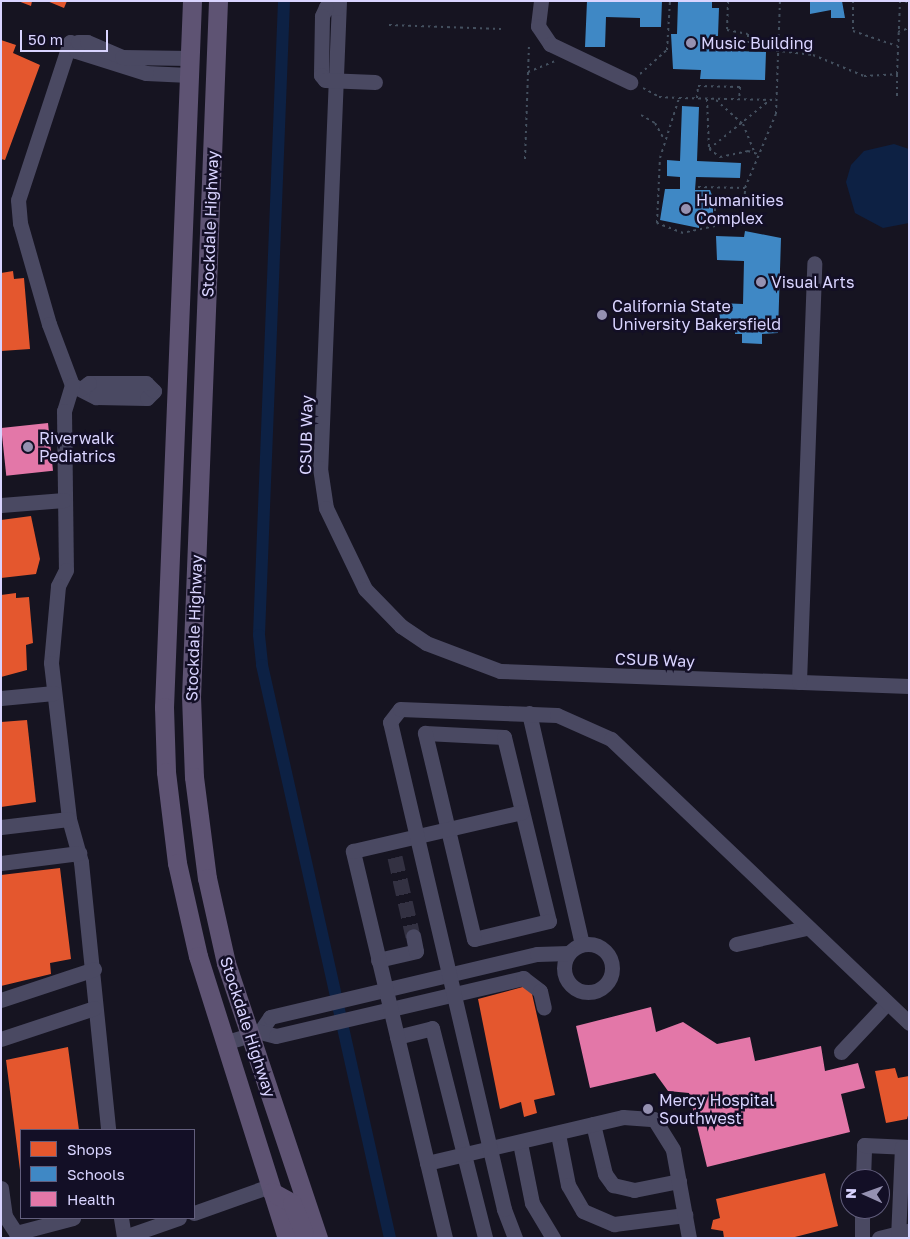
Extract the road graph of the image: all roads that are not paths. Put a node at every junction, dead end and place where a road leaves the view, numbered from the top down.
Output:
1 (192, 1) edge
2 (218, 1) edge
3 (541, 1) edge
4 (339, 4) edge
5 (189, 66) junction
6 (336, 81) junction
7 (376, 82) dead end
8 (630, 82) road end
9 (814, 263) dead end
10 (77, 387) junction
11 (176, 391) junction
12 (64, 500) junction
13 (1, 505) edge
14 (799, 682) junction
15 (909, 686) edge
16 (54, 693) junction
17 (1, 698) edge
18 (529, 713) junction
19 (522, 812) junction
20 (69, 820) junction
21 (1, 827) edge
22 (447, 829) junction
23 (419, 836) junction
24 (392, 842) junction
25 (79, 853) junction
26 (395, 857) tunnel mouth
27 (1, 863) edge
28 (806, 928) junction
29 (413, 936) tunnel mouth
30 (582, 944) junction
31 (736, 944) dead end
32 (569, 953) junction
33 (378, 960) junction
34 (94, 969) junction
35 (452, 974) junction
36 (386, 989) junction
37 (456, 992) junction
38 (1, 1000) edge
39 (888, 1003) junction
40 (94, 1008) junction
41 (390, 1008) junction
42 (544, 1008) dead end
43 (909, 1023) edge
44 (255, 1033) junction
45 (396, 1037) junction
46 (1, 1040) edge
47 (224, 1043) junction
48 (841, 1052) dead end
49 (593, 1124) junction
50 (108, 1129) edge
51 (558, 1134) junction
52 (520, 1143) junction
53 (906, 1147) edge
54 (490, 1148) junction
55 (461, 1155) junction
56 (427, 1163) junction
57 (863, 1169) edge
58 (678, 1181) junction
59 (1, 1188) edge
60 (271, 1189) junction
61 (195, 1213) edge
62 (685, 1215) junction
63 (69, 1219) edge
64 (121, 1219) edge
65 (176, 1219) edge
66 (862, 1219) edge
67 (902, 1234) edge
68 (124, 1237) edge
69 (287, 1238) edge
70 (306, 1238) edge
71 (318, 1238) edge
72 (445, 1238) edge
73 (485, 1238) edge
74 (515, 1238) edge
75 (553, 1238) edge
76 (689, 1238) edge
77 (862, 1238) edge
78 (879, 1238) edge

1 - 5 main road, Stockdale Highway
2 - 44 main road, Stockdale Highway
3 - 8 street
4 - 6 street, CSUB Way
5 - 10 street
5 - 11 main road, Stockdale Highway
6 - 7 street
6 - 14 street, CSUB Way
9 - 14 street
10 - 11 street
10 - 12 street
11 - 47 main road, Stockdale Highway
12 - 13 street
12 - 16 street
14 - 15 street, CSUB Way
16 - 17 street
16 - 20 street
18 - 23 street
18 - 28 street
18 - 30 street
19 - 22 street
19 - 22 street
19 - 22 street
20 - 21 street
20 - 25 street
22 - 23 street
23 - 24 street
23 - 35 street
24 - 26 street
24 - 33 street
25 - 27 street
25 - 34 street
28 - 31 street
28 - 39 street
29 - 33 street
30 - 32 street
30 - 32 street
32 - 35 street
33 - 36 street
34 - 38 street
34 - 40 street
35 - 36 street
35 - 37 street
36 - 41 street
36 - 44 street
37 - 41 street
37 - 42 street
37 - 54 street
39 - 43 street
39 - 48 street
40 - 46 street
40 - 50 street
41 - 44 street
41 - 45 street
44 - 47 street
44 - 71 main road, Stockdale Highway
45 - 55 street
45 - 56 street
47 - 60 main road, Stockdale Highway
49 - 51 street
49 - 58 street
49 - 58 street
51 - 52 street
51 - 62 street
52 - 54 street
52 - 75 street
53 - 57 street
53 - 67 street
54 - 55 street
54 - 74 street
55 - 56 street
55 - 73 street
56 - 72 street
58 - 62 street
59 - 63 street
60 - 61 street
60 - 69 main road, Stockdale Highway
60 - 70 main road
62 - 76 street
64 - 68 street
65 - 68 street
66 - 77 street
67 - 78 street

